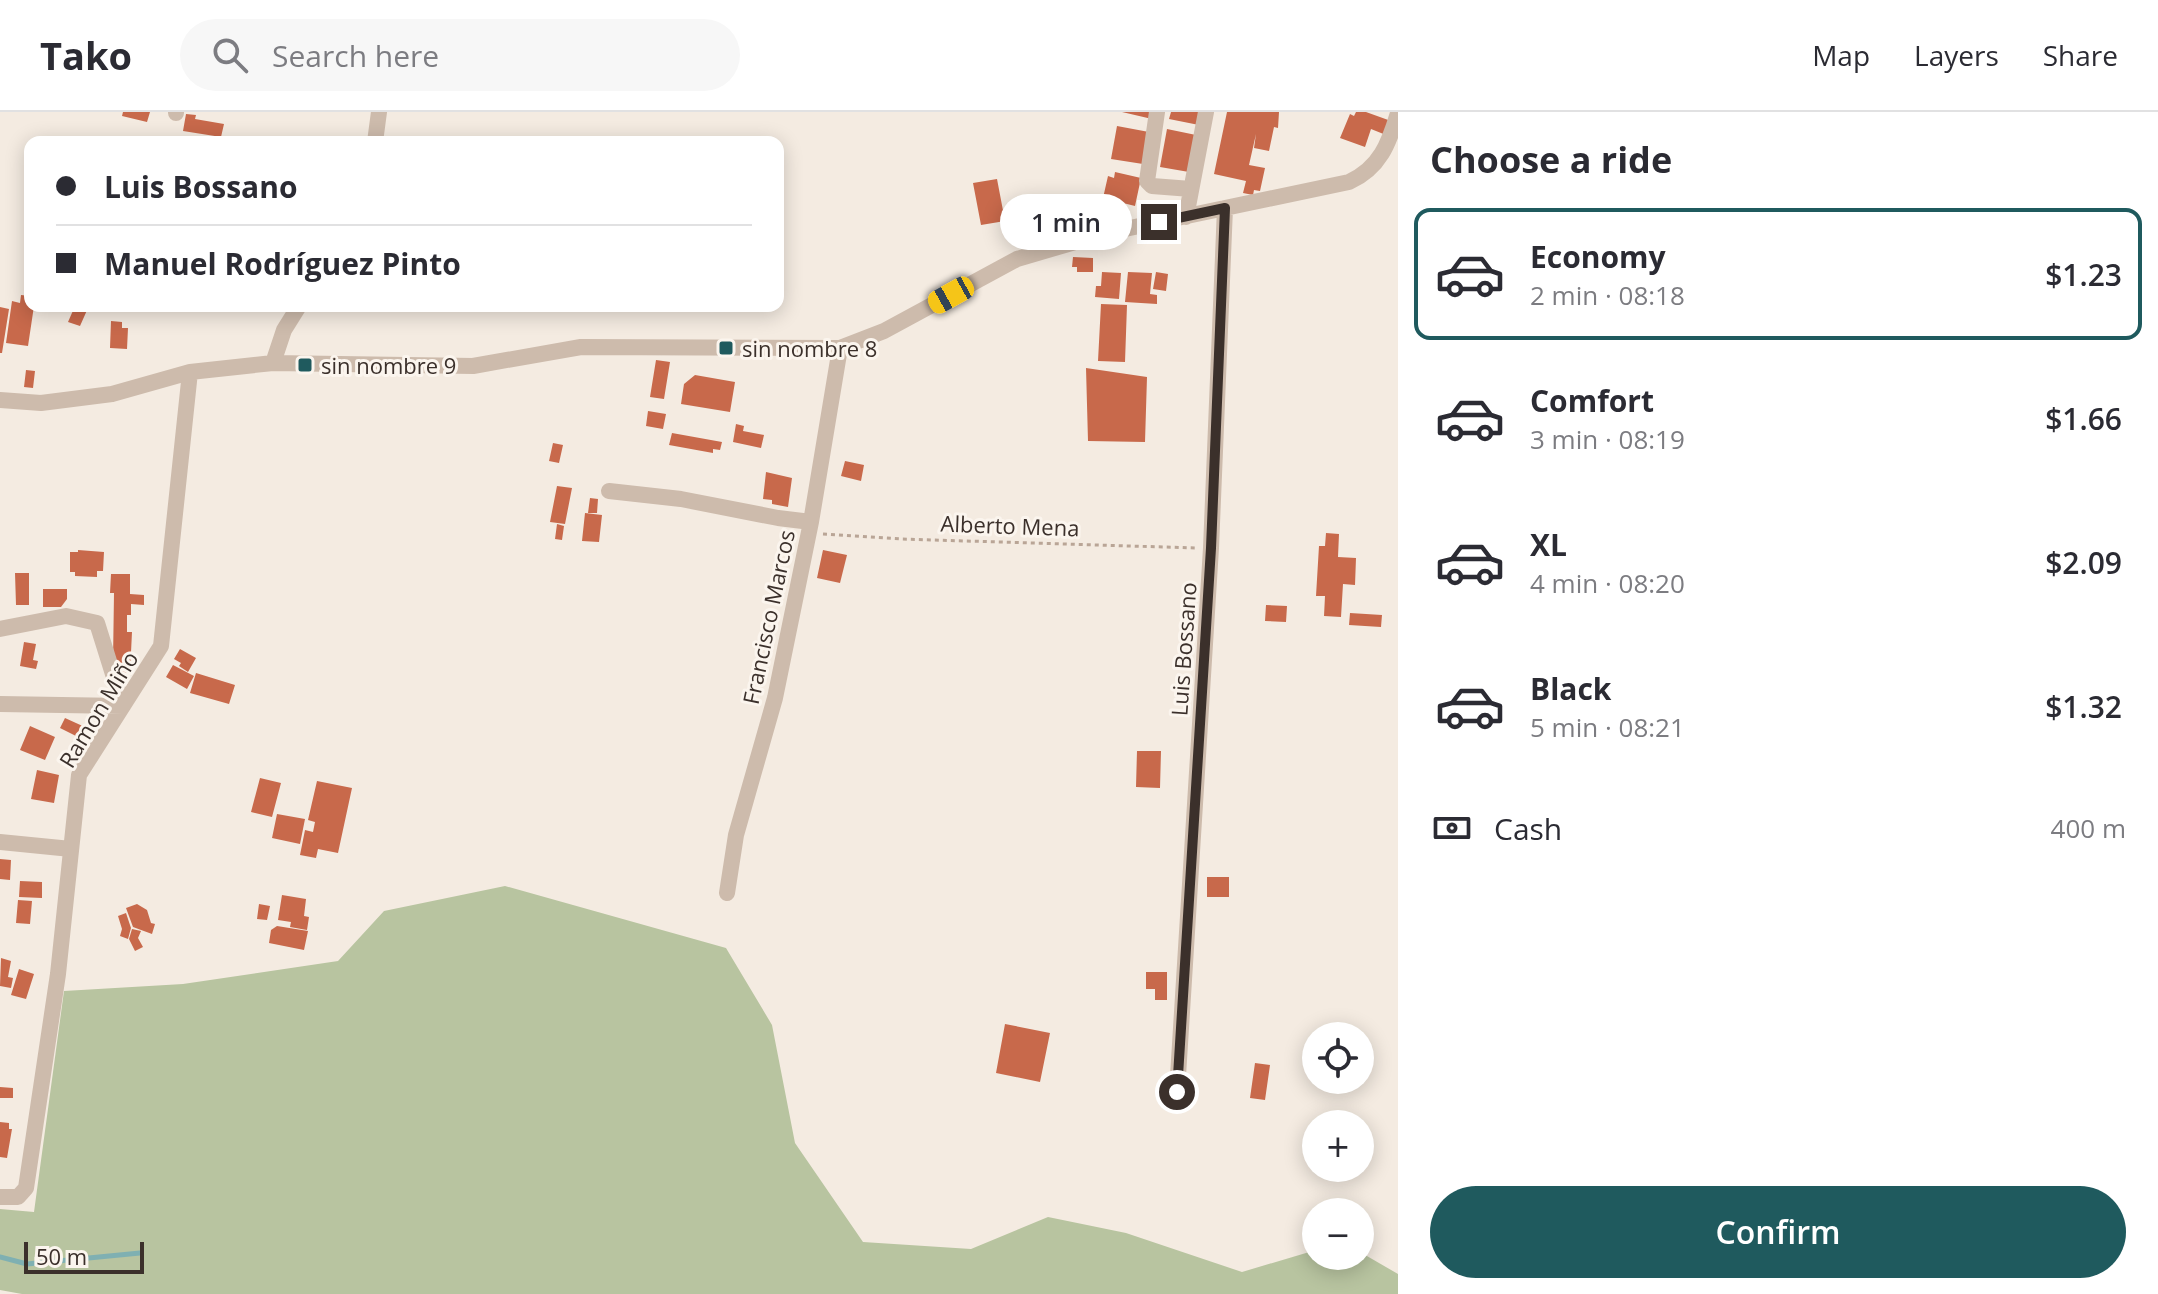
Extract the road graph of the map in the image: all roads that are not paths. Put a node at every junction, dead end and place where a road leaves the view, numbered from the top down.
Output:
1 (379, 112) edge
2 (1157, 112) edge
3 (1206, 112) edge
4 (1398, 113) edge
5 (376, 136) edge
6 (1191, 189) junction
7 (1225, 208) junction
8 (1186, 217) junction
9 (295, 312) edge
10 (840, 348) junction
11 (273, 363) junction
12 (190, 372) junction
13 (0, 400) edge
14 (609, 491) dead end
15 (810, 527) junction
16 (0, 629) edge
17 (0, 704) edge
18 (123, 706) junction
19 (0, 842) edge
20 (71, 849) junction
21 (727, 893) dead end
22 (1177, 1092) dead end
23 (0, 1197) edge

1 - 5 street
2 - 6 street
3 - 6 street
4 - 7 street
6 - 8 street
7 - 8 street
7 - 22 street, Luis Bossano
8 - 10 street
9 - 11 street
10 - 11 street
10 - 15 street, Francisco Marcos
11 - 12 street
12 - 13 street
12 - 18 street, Ramon Miño
14 - 15 street
15 - 21 street, Francisco Marcos
16 - 18 street
17 - 18 street
18 - 20 street, Ramon Miño
19 - 20 street
20 - 23 street, Ramon Miño

